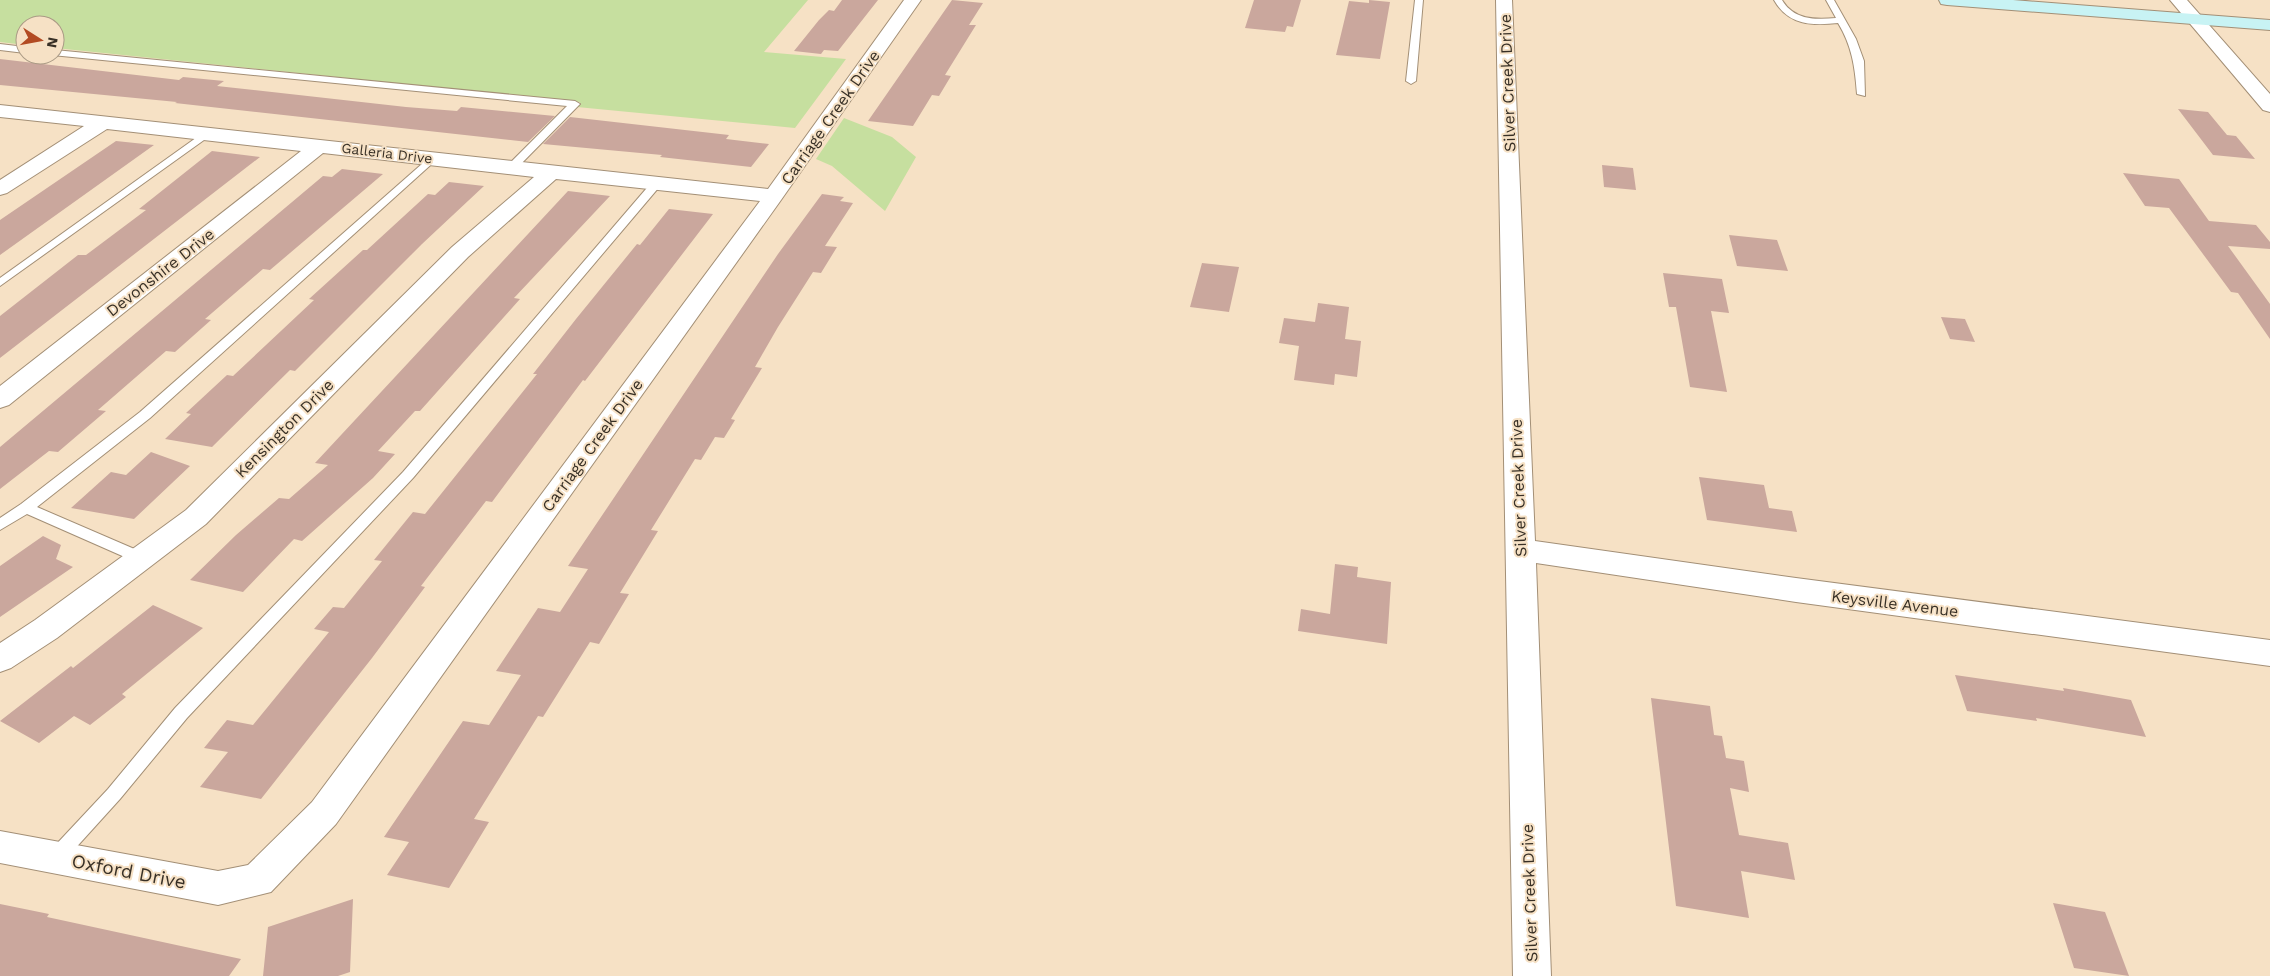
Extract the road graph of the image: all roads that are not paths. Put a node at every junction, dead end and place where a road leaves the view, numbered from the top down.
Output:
1 (914, 0) edge
2 (1419, 0) edge
3 (1504, 0) edge
4 (1778, 0) edge
5 (1830, 0) edge
6 (1947, 0) edge
7 (2102, 0) edge
8 (2186, 8) edge
9 (2270, 13) edge
10 (1839, 20) junction
11 (2270, 24) edge
12 (0, 47) edge
13 (15, 49) edge
14 (65, 53) edge
15 (1411, 81) dead end
16 (1862, 94) dead end
17 (2270, 106) edge
18 (0, 111) edge
19 (104, 122) junction
20 (207, 133) junction
21 (321, 145) junction
22 (431, 159) junction
23 (510, 169) junction
24 (550, 174) junction
25 (656, 184) junction
26 (0, 189) edge
27 (774, 196) junction
28 (0, 283) edge
29 (0, 399) edge
30 (26, 508) junction
31 (0, 525) edge
32 (1520, 550) junction
33 (141, 558) junction
34 (2270, 653) edge
35 (0, 659) edge
36 (0, 847) edge
37 (55, 858) junction
38 (258, 880) joint
39 (1532, 976) edge

1 - 27 street, Carriage Creek Drive
2 - 15 lane
3 - 32 street, Silver Creek Drive
4 - 10 lane
5 - 10 lane
6 - 8 main road
7 - 8 main road
8 - 9 main road
8 - 11 main road
8 - 17 street
10 - 16 lane
12 - 13 lane
14 - 23 lane
18 - 19 street, Galleria Drive
19 - 20 street, Galleria Drive
19 - 26 street
20 - 21 street, Galleria Drive
20 - 28 lane
21 - 22 street, Galleria Drive
21 - 29 street, Devonshire Drive
22 - 23 street, Galleria Drive
22 - 30 lane
23 - 24 street, Galleria Drive
24 - 25 street, Galleria Drive
24 - 33 street, Kensington Drive
25 - 27 street, Galleria Drive
25 - 37 lane
27 - 38 street, Carriage Creek Drive
30 - 31 lane
30 - 33 lane
32 - 34 street, Keysville Avenue
32 - 39 street, Silver Creek Drive
33 - 35 street, Kensington Drive
36 - 37 street, Oxford Drive
37 - 38 street, Oxford Drive

